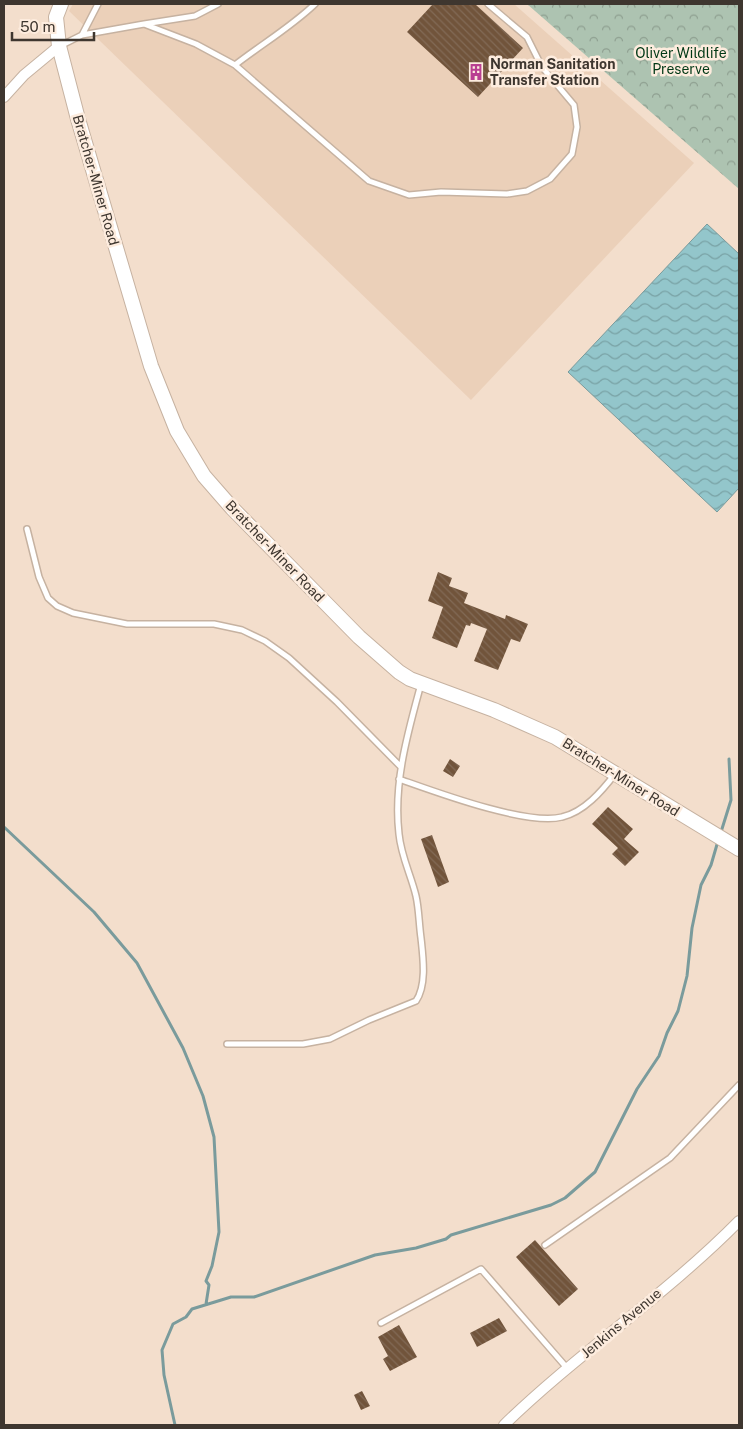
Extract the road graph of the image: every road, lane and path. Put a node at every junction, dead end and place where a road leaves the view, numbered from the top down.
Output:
1 (61, 4) edge
2 (98, 4) edge
3 (218, 4) edge
4 (315, 4) edge
5 (488, 4) edge
6 (144, 24) junction
7 (82, 35) junction
8 (59, 46) junction
9 (236, 65) junction
10 (4, 97) edge
11 (28, 529) dead end
12 (421, 683) junction
13 (401, 767) junction
14 (615, 773) junction
15 (399, 779) junction
16 (739, 849) edge
17 (227, 1044) dead end
18 (739, 1085) edge
19 (739, 1221) edge
20 (545, 1246) dead end
21 (382, 1323) dead end
22 (567, 1368) junction
23 (504, 1425) edge

1 - 8 street, Bratcher-Miner Road
2 - 7 lane
3 - 6 lane
4 - 9 lane
5 - 9 lane
6 - 7 lane
6 - 9 lane
7 - 8 lane
8 - 10 street
8 - 12 street, Bratcher-Miner Road
11 - 13 lane
12 - 13 lane
12 - 14 street, Bratcher-Miner Road
13 - 15 lane
14 - 15 lane
14 - 16 street, Bratcher-Miner Road
15 - 17 lane
18 - 20 lane
19 - 22 street, Jenkins Avenue
21 - 22 lane
22 - 23 street, Jenkins Avenue

